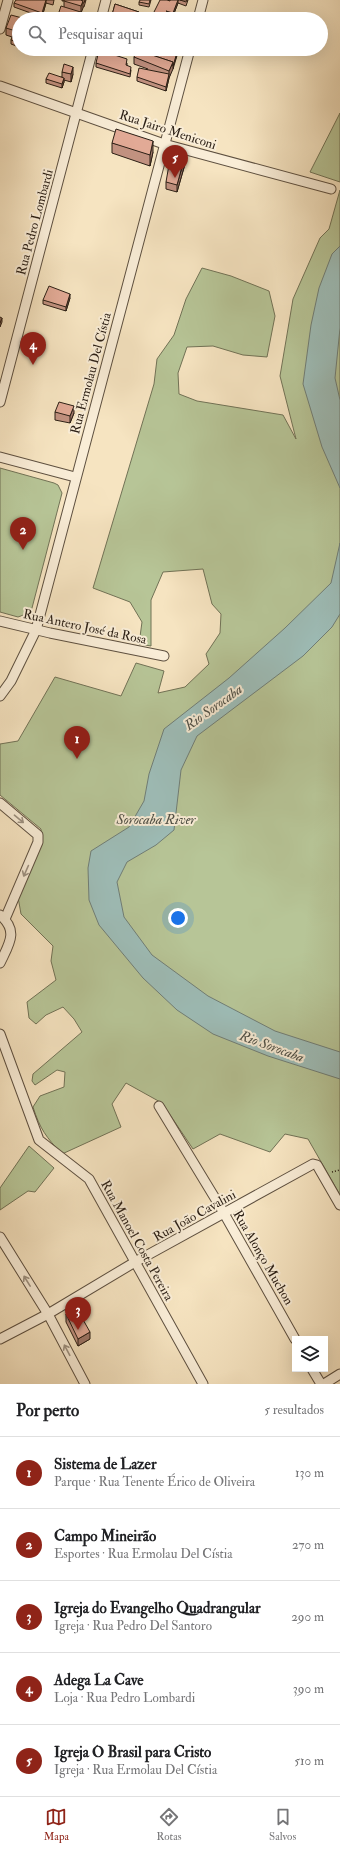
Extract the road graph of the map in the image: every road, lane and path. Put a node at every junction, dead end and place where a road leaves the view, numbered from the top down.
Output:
1 (8, 0) edge
2 (106, 0) edge
3 (203, 0) edge
4 (103, 12) edge
5 (200, 12) edge
6 (0, 28) edge
7 (91, 56) edge
8 (188, 56) edge
9 (0, 86) edge
10 (76, 112) junction
11 (164, 144) junction
12 (331, 189) dead end
13 (0, 402) edge
14 (0, 456) edge
15 (75, 477) junction
16 (0, 621) edge
17 (36, 630) junction
18 (164, 656) dead end
19 (0, 696) edge
20 (0, 803) edge
21 (2, 917) edge
22 (0, 962) edge
23 (0, 1034) edge
24 (159, 1106) dead end
25 (340, 1205) edge
26 (224, 1213) junction
27 (0, 1236) edge
28 (135, 1262) junction
29 (48, 1314) junction
30 (293, 1336) edge
31 (0, 1338) edge
32 (314, 1372) edge
33 (340, 1374) edge
34 (85, 1384) edge
35 (203, 1384) edge
36 (322, 1384) edge

1 - 6 street
2 - 4 street
3 - 5 street
7 - 10 street, Rua Pedro Lombardi
8 - 11 street, Rua Ermolau Del Cístia
9 - 10 street, Rua Jairo Meniconi
10 - 11 street, Rua Jairo Meniconi
10 - 13 street, Rua Pedro Lombardi
11 - 12 street, Rua Jairo Meniconi
11 - 15 street, Rua Ermolau Del Cístia
14 - 15 street
15 - 17 street, Rua Ermolau Del Cístia
16 - 17 street, Rua Antero José da Rosa
17 - 18 street, Rua Antero José da Rosa
17 - 19 street, Rua Ermolau Del Cístia
20 -> 21 street
21 - 22 street
23 - 28 street, Rua Manoel Costa Pereira
24 - 26 street, Rua Alonço Muchon
25 - 26 street, Rua João Cavalini
26 - 28 street, Rua João Cavalini
26 - 30 street, Rua Alonço Muchon
29 -> 27 street
28 - 29 street, Rua João Cavalini
28 - 35 street, Rua Manoel Costa Pereira
29 - 31 street, Rua João Cavalini
34 -> 29 street
32 - 36 street
33 - 36 street

